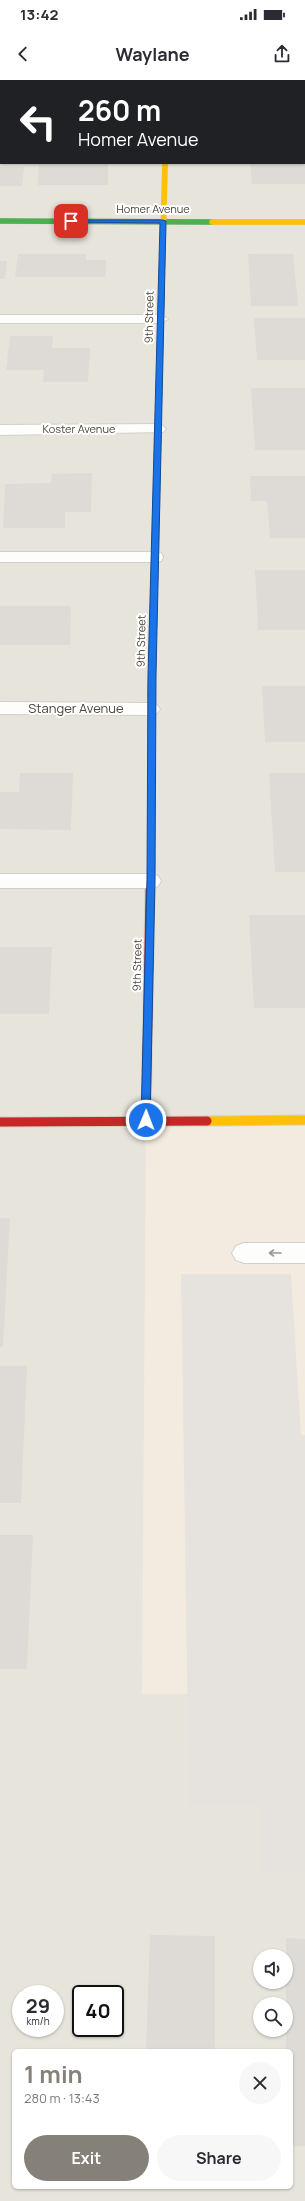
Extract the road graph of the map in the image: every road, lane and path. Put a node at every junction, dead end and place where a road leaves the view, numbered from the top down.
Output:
1 (165, 164) edge
2 (0, 221) edge
3 (163, 221) junction
4 (305, 222) edge
5 (0, 319) edge
6 (161, 319) junction
7 (0, 430) edge
8 (158, 430) junction
9 (0, 557) edge
10 (155, 557) junction
11 (0, 708) edge
12 (152, 709) junction
13 (0, 881) edge
14 (151, 881) junction
15 (146, 1120) junction
16 (305, 1120) edge
17 (0, 1122) edge
18 (244, 1253) dead end
19 (305, 1253) edge

1 - 3 street, 9th Street
2 - 3 street, Homer Avenue
3 - 4 street, Homer Avenue
3 - 6 street, 9th Street
5 - 6 street
6 - 8 street, 9th Street
7 - 8 street, Koster Avenue
8 - 10 street, 9th Street
9 - 10 street
10 - 12 street, 9th Street
11 - 12 street, Stanger Avenue
12 - 14 street, 9th Street
13 - 14 street
14 - 15 street, 9th Street
15 - 16 street
15 - 17 street
19 -> 18 street

